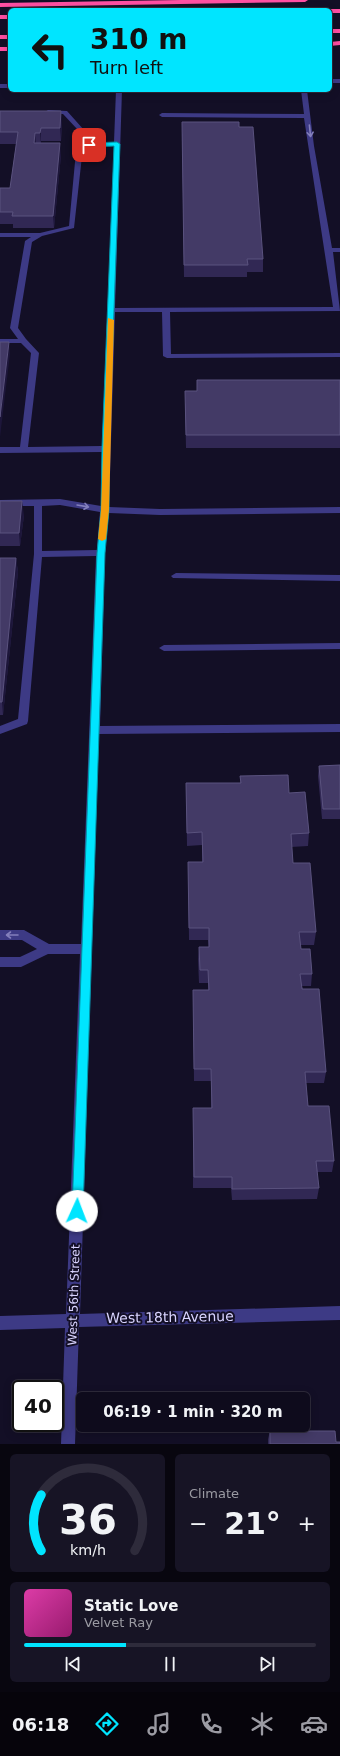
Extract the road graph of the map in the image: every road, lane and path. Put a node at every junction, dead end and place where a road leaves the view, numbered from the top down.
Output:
1 (305, 0) edge
2 (0, 5) edge
3 (119, 92) edge
4 (304, 92) edge
5 (43, 112) edge
6 (162, 115) dead end
7 (308, 116) junction
8 (117, 144) junction
9 (80, 145) junction
10 (0, 235) edge
11 (40, 235) junction
12 (329, 250) junction
13 (340, 250) edge
14 (339, 309) edge
15 (111, 310) junction
16 (166, 310) junction
17 (0, 341) edge
18 (23, 341) junction
19 (340, 355) edge
20 (106, 448) junction
21 (0, 450) edge
22 (24, 450) junction
23 (38, 503) junction
24 (0, 504) edge
25 (105, 510) junction
26 (340, 510) edge
27 (101, 553) junction
28 (38, 554) junction
29 (176, 576) dead end
30 (340, 578) edge
31 (340, 646) edge
32 (164, 648) dead end
33 (340, 728) edge
34 (0, 730) edge
35 (95, 730) junction
36 (0, 935) edge
37 (47, 949) junction
38 (87, 949) junction
39 (0, 962) edge
40 (340, 1313) edge
41 (73, 1319) junction
42 (0, 1322) edge
43 (68, 1444) edge

1 - 2 highway
3 - 8 street, West 56th Street
4 - 7 street
5 - 9 street
6 - 7 street
7 -> 12 street
8 - 9 street
8 - 15 street, West 56th Street
9 - 11 street
10 - 11 street
11 - 18 street
12 - 13 street
12 - 14 street
14 - 16 street
15 - 16 street
15 - 20 street, West 56th Street
16 - 19 street
17 - 18 street
18 - 22 street
20 - 22 street
20 - 25 street, West 56th Street
21 - 22 street
23 - 24 street
23 -> 25 street
23 - 28 street
25 - 26 street
25 - 27 street, West 56th Street
27 - 28 street
27 - 35 street, West 56th Street
28 - 34 street
29 - 30 street
31 - 32 street
33 - 35 street
35 - 38 street, West 56th Street
37 -> 36 street
37 - 38 street
37 - 39 street
38 - 41 street, West 56th Street
40 - 41 street, West 18th Avenue
41 - 42 street, West 18th Avenue
41 - 43 street, West 56th Street

